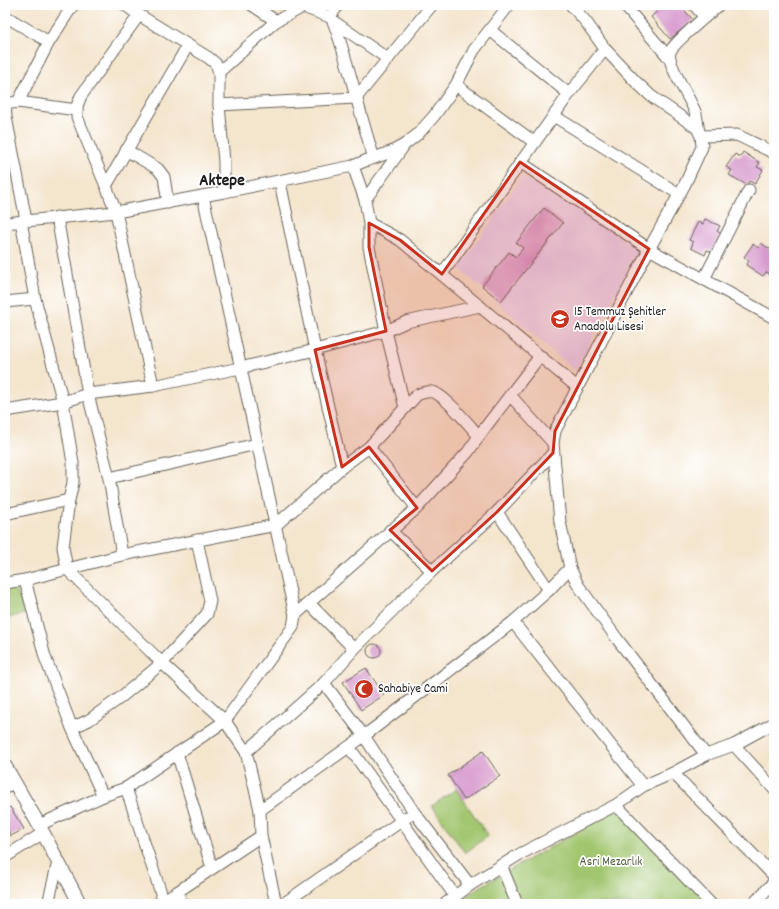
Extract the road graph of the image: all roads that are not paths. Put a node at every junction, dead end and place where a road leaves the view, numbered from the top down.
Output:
1 (73, 5) edge
2 (125, 5) edge
3 (252, 5) edge
4 (338, 5) edge
5 (432, 5) edge
6 (509, 5) edge
7 (571, 5) edge
8 (624, 5) edge
9 (694, 5) edge
10 (719, 5) edge
11 (303, 6) edge
12 (5, 16) edge
13 (139, 16) junction
14 (705, 17) junction
15 (332, 19) junction
16 (276, 21) junction
17 (490, 30) junction
18 (49, 42) junction
19 (188, 45) junction
20 (605, 49) junction
21 (670, 58) junction
22 (388, 60) junction
23 (219, 72) junction
24 (456, 86) junction
25 (569, 94) junction
26 (356, 98) junction
27 (18, 102) junction
28 (5, 104) edge
29 (219, 105) junction
30 (77, 110) junction
31 (554, 116) junction
32 (7, 133) edge
33 (700, 135) junction
34 (534, 142) junction
35 (404, 145) junction
36 (126, 150) junction
37 (774, 154) edge
38 (374, 158) junction
39 (520, 162) junction
40 (353, 166) junction
41 (280, 182) junction
42 (106, 186) junction
43 (749, 190) dead end
44 (224, 192) junction
45 (680, 194) junction
46 (203, 196) junction
47 (365, 200) junction
48 (168, 203) junction
49 (116, 212) junction
50 (57, 218) junction
51 (24, 221) junction
52 (369, 222) junction
53 (5, 223) edge
54 (649, 249) junction
55 (442, 274) junction
56 (704, 279) junction
57 (35, 298) junction
58 (5, 302) edge
59 (480, 306) junction
60 (774, 318) edge
61 (386, 331) junction
62 (315, 350) junction
63 (540, 356) junction
64 (240, 368) junction
65 (153, 386) junction
66 (577, 387) junction
67 (88, 394) junction
68 (510, 395) junction
69 (63, 402) junction
70 (405, 408) junction
71 (5, 412) edge
72 (479, 436) junction
73 (257, 444) junction
74 (369, 447) junction
75 (553, 448) junction
76 (342, 467) junction
77 (109, 478) junction
78 (69, 500) junction
79 (417, 508) junction
80 (497, 512) junction
81 (5, 514) edge
82 (276, 525) junction
83 (390, 530) junction
84 (197, 540) junction
85 (122, 555) junction
86 (570, 568) junction
87 (67, 569) junction
88 (432, 571) junction
89 (25, 580) junction
90 (5, 583) edge
91 (549, 590) junction
92 (309, 603) junction
93 (295, 615) junction
94 (513, 622) junction
95 (354, 649) junction
96 (162, 663) junction
97 (324, 683) junction
98 (225, 721) junction
99 (774, 723) edge
100 (72, 728) junction
101 (364, 736) junction
102 (734, 745) junction
103 (349, 747) junction
104 (246, 752) junction
105 (178, 753) junction
106 (706, 755) junction
107 (5, 766) edge
108 (673, 773) junction
109 (10, 784) edge
110 (643, 786) junction
111 (126, 788) junction
112 (774, 789) edge
113 (103, 796) junction
114 (616, 805) junction
115 (260, 810) junction
116 (414, 812) junction
117 (402, 821) junction
118 (41, 829) junction
119 (261, 836) junction
120 (5, 857) edge
121 (58, 862) junction
122 (501, 865) junction
123 (212, 868) junction
124 (774, 876) edge
125 (774, 882) edge
126 (470, 885) junction
127 (177, 892) junction
128 (455, 896) junction
129 (160, 902) edge
130 (48, 904) edge
131 (80, 904) edge
132 (182, 904) edge
133 (276, 904) edge
134 (283, 904) edge
135 (444, 904) edge
136 (517, 904) edge
137 (711, 904) edge
138 (752, 904) edge

1 - 18 street
2 - 13 street
3 - 16 street
4 - 15 street
5 - 22 street
6 - 17 street
7 - 20 street
8 - 21 street
9 - 14 street
10 - 14 street
11 - 15 street
11 - 16 street
12 - 18 street
13 - 19 street
13 - 30 street
14 - 21 street
15 - 22 street
15 - 26 street
16 - 23 street
17 - 24 street
17 - 25 street
18 - 27 street
19 - 23 street
19 - 36 street
20 - 25 street
20 - 33 street
21 - 33 street
22 - 26 street
23 - 29 street
24 - 34 street
24 - 35 street
25 - 31 street
26 - 29 street
26 - 38 street
27 - 28 street
27 - 30 street
28 - 32 street
29 - 44 street
30 - 42 street
31 - 34 street
31 - 45 street
32 - 51 street
33 - 37 street
33 - 45 street
34 - 39 street
35 - 38 street
35 - 47 street
36 - 42 street
36 - 48 street
38 - 40 street
39 - 54 street
39 - 55 street
40 - 41 street
40 - 47 street
41 - 44 street
41 - 62 street
42 - 49 street
43 - 56 street
44 - 46 street
45 - 54 street
46 - 48 street
46 - 64 street
47 - 52 street
48 - 49 street
49 - 50 street
49 - 65 street
50 - 51 street
50 - 67 street
51 - 53 street
51 - 57 street
52 - 55 street
52 - 61 street
54 - 56 street
54 - 66 street
55 - 59 street
56 - 60 street
57 - 58 street
57 - 69 street
59 - 61 street
59 - 63 street
61 - 62 street
61 - 70 street
62 - 64 street
62 - 76 street
63 - 66 street
63 - 68 street
64 - 65 street
64 - 73 street
65 - 67 street
66 - 75 street
67 - 69 street
67 - 77 street
68 - 72 street
68 - 75 street
69 - 71 street
69 - 78 street
70 - 72 street
70 - 74 street
72 - 79 street
73 - 77 street
73 - 82 street
74 - 76 street
74 - 79 street
75 - 80 street
75 - 86 street
76 - 82 street
77 - 85 street
78 - 81 street
78 - 87 street
79 - 83 street
80 - 88 street
80 - 91 street
82 - 84 street
82 - 93 street
83 - 88 street
83 - 92 street
84 - 85 street
84 - 96 street
85 - 87 street
86 - 91 street
86 - 106 street
87 - 89 street
87 - 96 street
88 - 95 street
89 - 90 street
89 - 100 street
91 - 94 street
92 - 93 street
92 - 95 street
93 - 98 street
94 - 101 street
94 - 110 street
95 - 97 street
96 - 98 street
96 - 100 street
97 - 101 street
97 - 104 street
98 - 104 street
98 - 105 street
99 - 102 street
100 - 113 street
101 - 103 street
101 - 116 street
102 - 106 street
102 - 112 street
103 - 115 street
103 - 117 street
104 - 115 street
105 - 111 street
105 - 123 street
106 - 108 street
107 - 109 main road
108 - 110 street
108 - 124 street
109 - 118 main road
110 - 114 street
111 - 113 street
111 - 129 street
113 - 118 street
114 - 122 street
114 - 137 street
115 - 119 street
116 - 117 street
116 - 126 street
117 - 128 street
117 - 134 street
118 - 120 street
118 - 121 main road
119 - 123 street
119 - 133 street
121 - 130 street
121 - 131 main road
122 - 126 street
122 - 136 street
123 - 127 street
125 - 138 street
126 - 128 street
127 - 129 street
127 - 132 street
128 - 135 street

